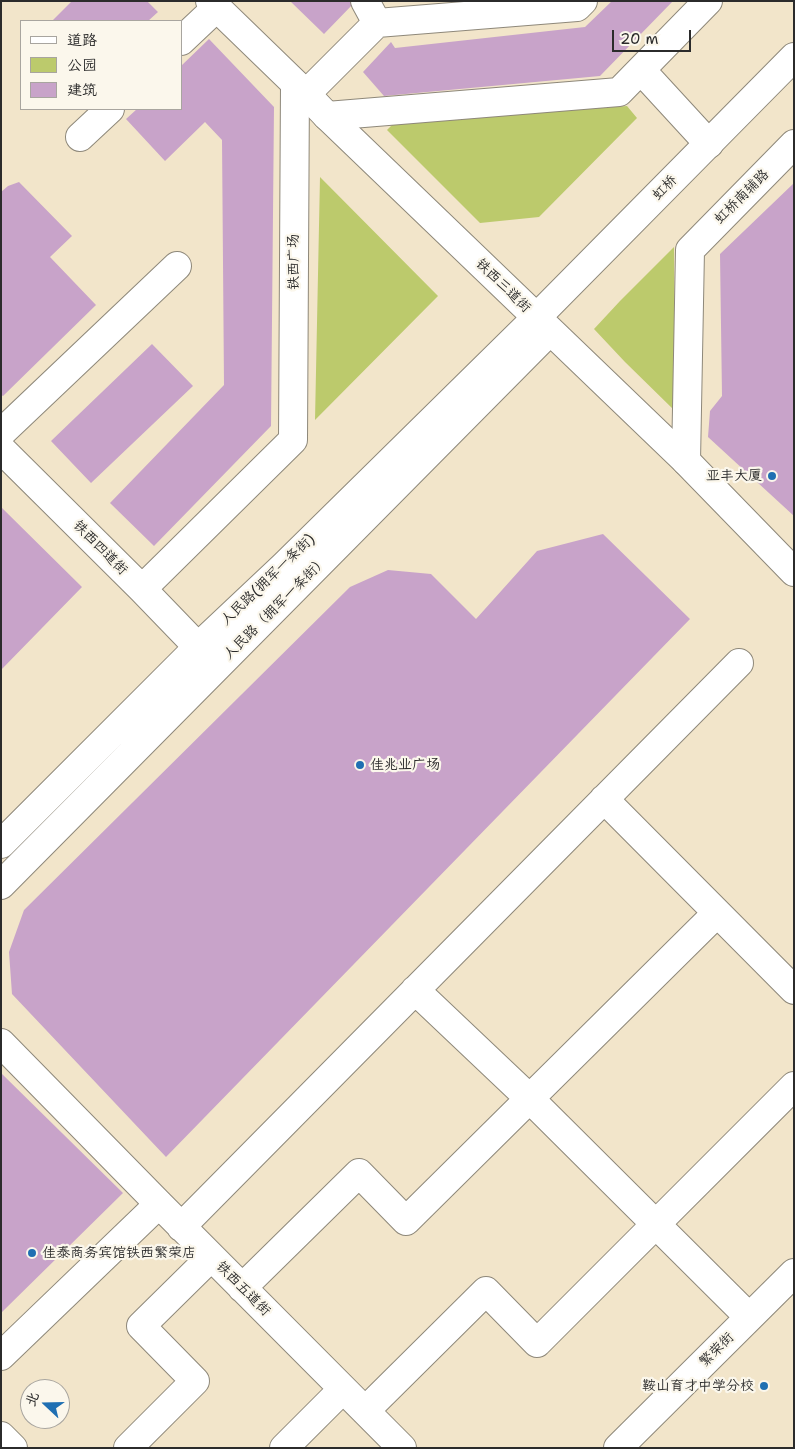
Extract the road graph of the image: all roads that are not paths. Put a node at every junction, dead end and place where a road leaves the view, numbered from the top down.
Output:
1 (583, 1) edge
2 (708, 1) edge
3 (213, 4) edge
4 (371, 12) edge
5 (182, 40) edge
6 (794, 57) edge
7 (641, 70) junction
8 (301, 89) junction
9 (109, 110) edge
10 (327, 116) junction
11 (80, 137) dead end
12 (709, 144) junction
13 (794, 144) edge
14 (177, 266) dead end
15 (543, 324) junction
16 (1, 433) edge
17 (1, 449) edge
18 (686, 461) junction
19 (792, 569) edge
20 (142, 589) junction
21 (198, 647) junction
22 (739, 663) dead end
23 (604, 798) junction
24 (1, 844) edge
25 (1, 885) edge
26 (718, 913) junction
27 (415, 990) junction
28 (794, 990) edge
29 (1, 1043) edge
30 (794, 1086) edge
31 (530, 1099) junction
32 (159, 1204) junction
33 (656, 1225) junction
34 (181, 1227) junction
35 (211, 1257) junction
36 (794, 1273) edge
37 (242, 1288) junction
38 (749, 1317) junction
39 (1, 1356) edge
40 (343, 1389) junction
41 (365, 1411) junction
42 (1, 1436) edge
43 (13, 1448) edge
44 (128, 1448) edge
45 (284, 1448) edge
46 (402, 1448) edge
47 (618, 1448) edge

1 - 4 main road
2 - 7 main road
3 - 5 main road
3 - 8 main road, 铁西三道街
4 - 8 main road
6 - 12 main road, 虹桥
7 - 10 main road
7 - 12 main road
8 - 10 main road, 铁西三道街
8 - 20 main road, 铁西广场
9 - 11 main road
10 - 15 main road, 铁西三道街
12 - 15 main road, 虹桥
13 - 18 main road, 虹桥南辅路
14 - 16 main road
15 - 18 main road, 铁西三道街
15 - 21 main road, 人民路(拥军一条街)
15 - 25 main road, 人民路（拥军一条街）
17 - 20 main road, 铁西四道街
18 - 19 main road, 铁西三道街
20 - 21 main road, 铁西四道街
21 - 24 main road, 人民路(拥军一条街)
22 - 23 main road
23 - 26 main road
23 - 27 main road
26 - 28 main road
26 - 31 main road
27 - 31 main road
27 - 34 main road
29 - 32 main road, 铁西五道街
30 - 33 main road
31 - 33 main road
31 - 37 main road
32 - 34 main road, 铁西五道街
32 - 39 main road
33 - 38 main road
33 - 41 main road
34 - 35 main road, 铁西五道街
35 - 37 main road, 铁西五道街
35 - 44 main road
36 - 38 main road, 繁荣街
37 - 40 main road, 铁西五道街
38 - 47 main road, 繁荣街
40 - 41 main road, 铁西五道街
40 - 45 main road
41 - 46 main road, 铁西五道街
42 - 43 main road

